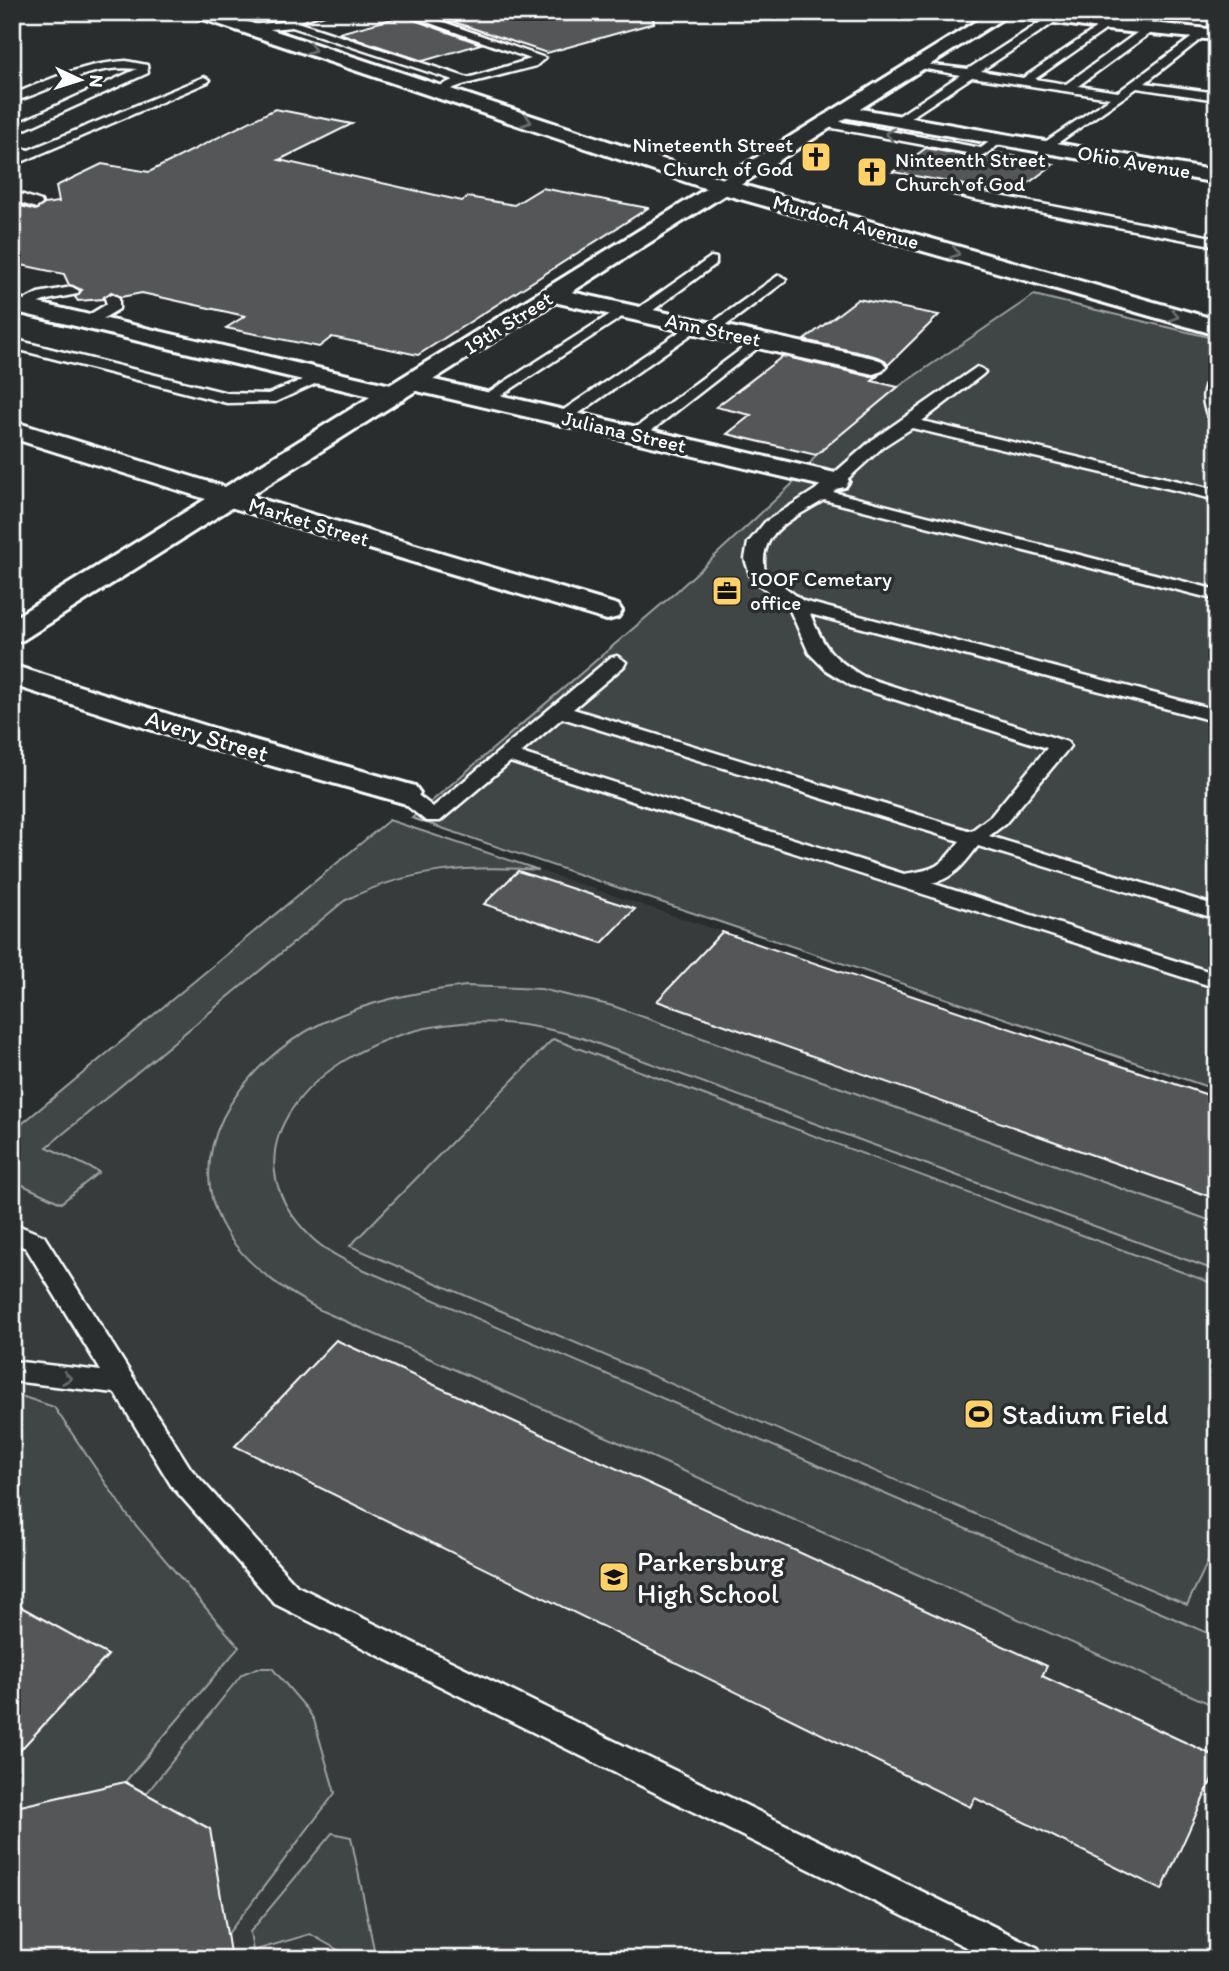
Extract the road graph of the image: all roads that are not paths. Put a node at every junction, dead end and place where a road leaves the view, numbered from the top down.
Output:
1 (200, 12) edge
2 (324, 12) edge
3 (404, 12) edge
4 (1004, 12) edge
5 (1011, 12) edge
6 (1055, 18) junction
7 (1111, 19) edge
8 (282, 23) junction
9 (249, 28) junction
10 (1149, 29) junction
11 (1209, 34) edge
12 (919, 65) junction
13 (971, 73) junction
14 (204, 79) dead end
15 (1025, 81) junction
16 (464, 82) junction
17 (1138, 85) junction
18 (1068, 88) junction
19 (437, 91) junction
20 (1120, 96) junction
21 (1217, 97) edge
22 (12, 99) edge
23 (835, 117) junction
24 (897, 121) junction
25 (12, 131) edge
26 (1001, 139) junction
27 (1046, 147) junction
28 (12, 150) edge
29 (30, 154) junction
30 (12, 162) edge
31 (1217, 177) edge
32 (724, 187) junction
33 (944, 187) dead end
34 (12, 195) edge
35 (36, 204) dead end
36 (1217, 242) edge
37 (711, 261) dead end
38 (779, 279) dead end
39 (72, 291) dead end
40 (554, 295) junction
41 (113, 298) dead end
42 (16, 305) edge
43 (631, 312) junction
44 (87, 322) junction
45 (702, 328) junction
46 (1217, 328) edge
47 (759, 340) junction
48 (12, 343) edge
49 (873, 366) dead end
50 (977, 372) dead end
51 (1217, 376) edge
52 (322, 377) junction
53 (404, 388) junction
54 (486, 399) junction
55 (562, 418) junction
56 (1217, 419) edge
57 (910, 423) junction
58 (12, 429) edge
59 (636, 435) junction
60 (828, 488) junction
61 (1217, 495) edge
62 (230, 498) junction
63 (1217, 595) edge
64 (797, 605) junction
65 (607, 611) dead end
66 (12, 634) edge
67 (617, 662) dead end
68 (12, 675) edge
69 (559, 711) junction
70 (1217, 716) edge
71 (508, 755) junction
72 (403, 793) joint
73 (974, 838) junction
74 (903, 881) junction
75 (1217, 913) edge
76 (1217, 981) edge
77 (12, 1231) edge
78 (12, 1371) edge
79 (122, 1384) junction
80 (1026, 1959) edge

1 - 9 street, Murdoch Avenue
2 - 8 lane
3 - 16 lane
4 - 12 street, 19th Street
5 - 6 street
6 - 7 street
6 - 13 lane
7 - 10 street
7 - 15 lane
8 - 9 lane
8 - 16 lane
9 -> 19 street, Murdoch Avenue
10 - 11 street
10 - 18 lane
11 - 17 lane
12 - 13 lane
12 - 23 street, 19th Street
13 - 15 lane
13 - 24 lane
14 - 29 lane
15 - 18 lane
16 - 19 lane
17 - 20 lane
17 - 21 lane
18 - 20 lane
19 -> 32 street, Murdoch Avenue
20 - 27 lane
22 - 25 lane
23 - 24 street, Ohio Avenue
26 -> 23 lane
23 - 32 street, 19th Street
24 - 26 street, Ohio Avenue
26 - 27 street, Ohio Avenue
27 - 31 street, Ohio Avenue
28 - 29 lane
29 - 30 lane
32 - 40 street, 19th Street
32 -> 46 street, Murdoch Avenue
33 - 36 lane
34 - 35 lane
37 - 43 lane
38 - 45 lane
39 - 42 lane
40 - 43 street, Ann Street
40 - 53 street, 19th Street
41 - 44 lane
42 - 44 street, Juliana Street
43 - 45 street, Ann Street
43 - 54 lane
44 - 52 street, Juliana Street
45 - 47 street, Ann Street
45 - 55 lane
47 - 49 street, Ann Street
47 - 59 lane
48 - 52 lane
50 - 57 lane
51 - 56 lane
52 - 53 street, Juliana Street
53 - 54 street, Juliana Street
53 - 62 street, 19th Street
54 - 55 street, Juliana Street
55 - 59 street, Juliana Street
57 - 60 lane
57 - 61 lane
58 - 62 street, Market Street
59 - 60 street, Juliana Street
60 - 63 lane
60 - 64 lane
62 - 65 street, Market Street
62 - 66 street, 19th Street
64 - 70 lane
64 - 73 lane
67 - 69 lane
68 - 72 street, Avery Street
69 - 71 lane
69 - 73 lane
71 - 72 lane
71 - 74 lane
73 - 74 lane
73 - 75 lane
74 - 76 lane
77 - 79 lane
78 -> 79 lane
79 - 80 lane

